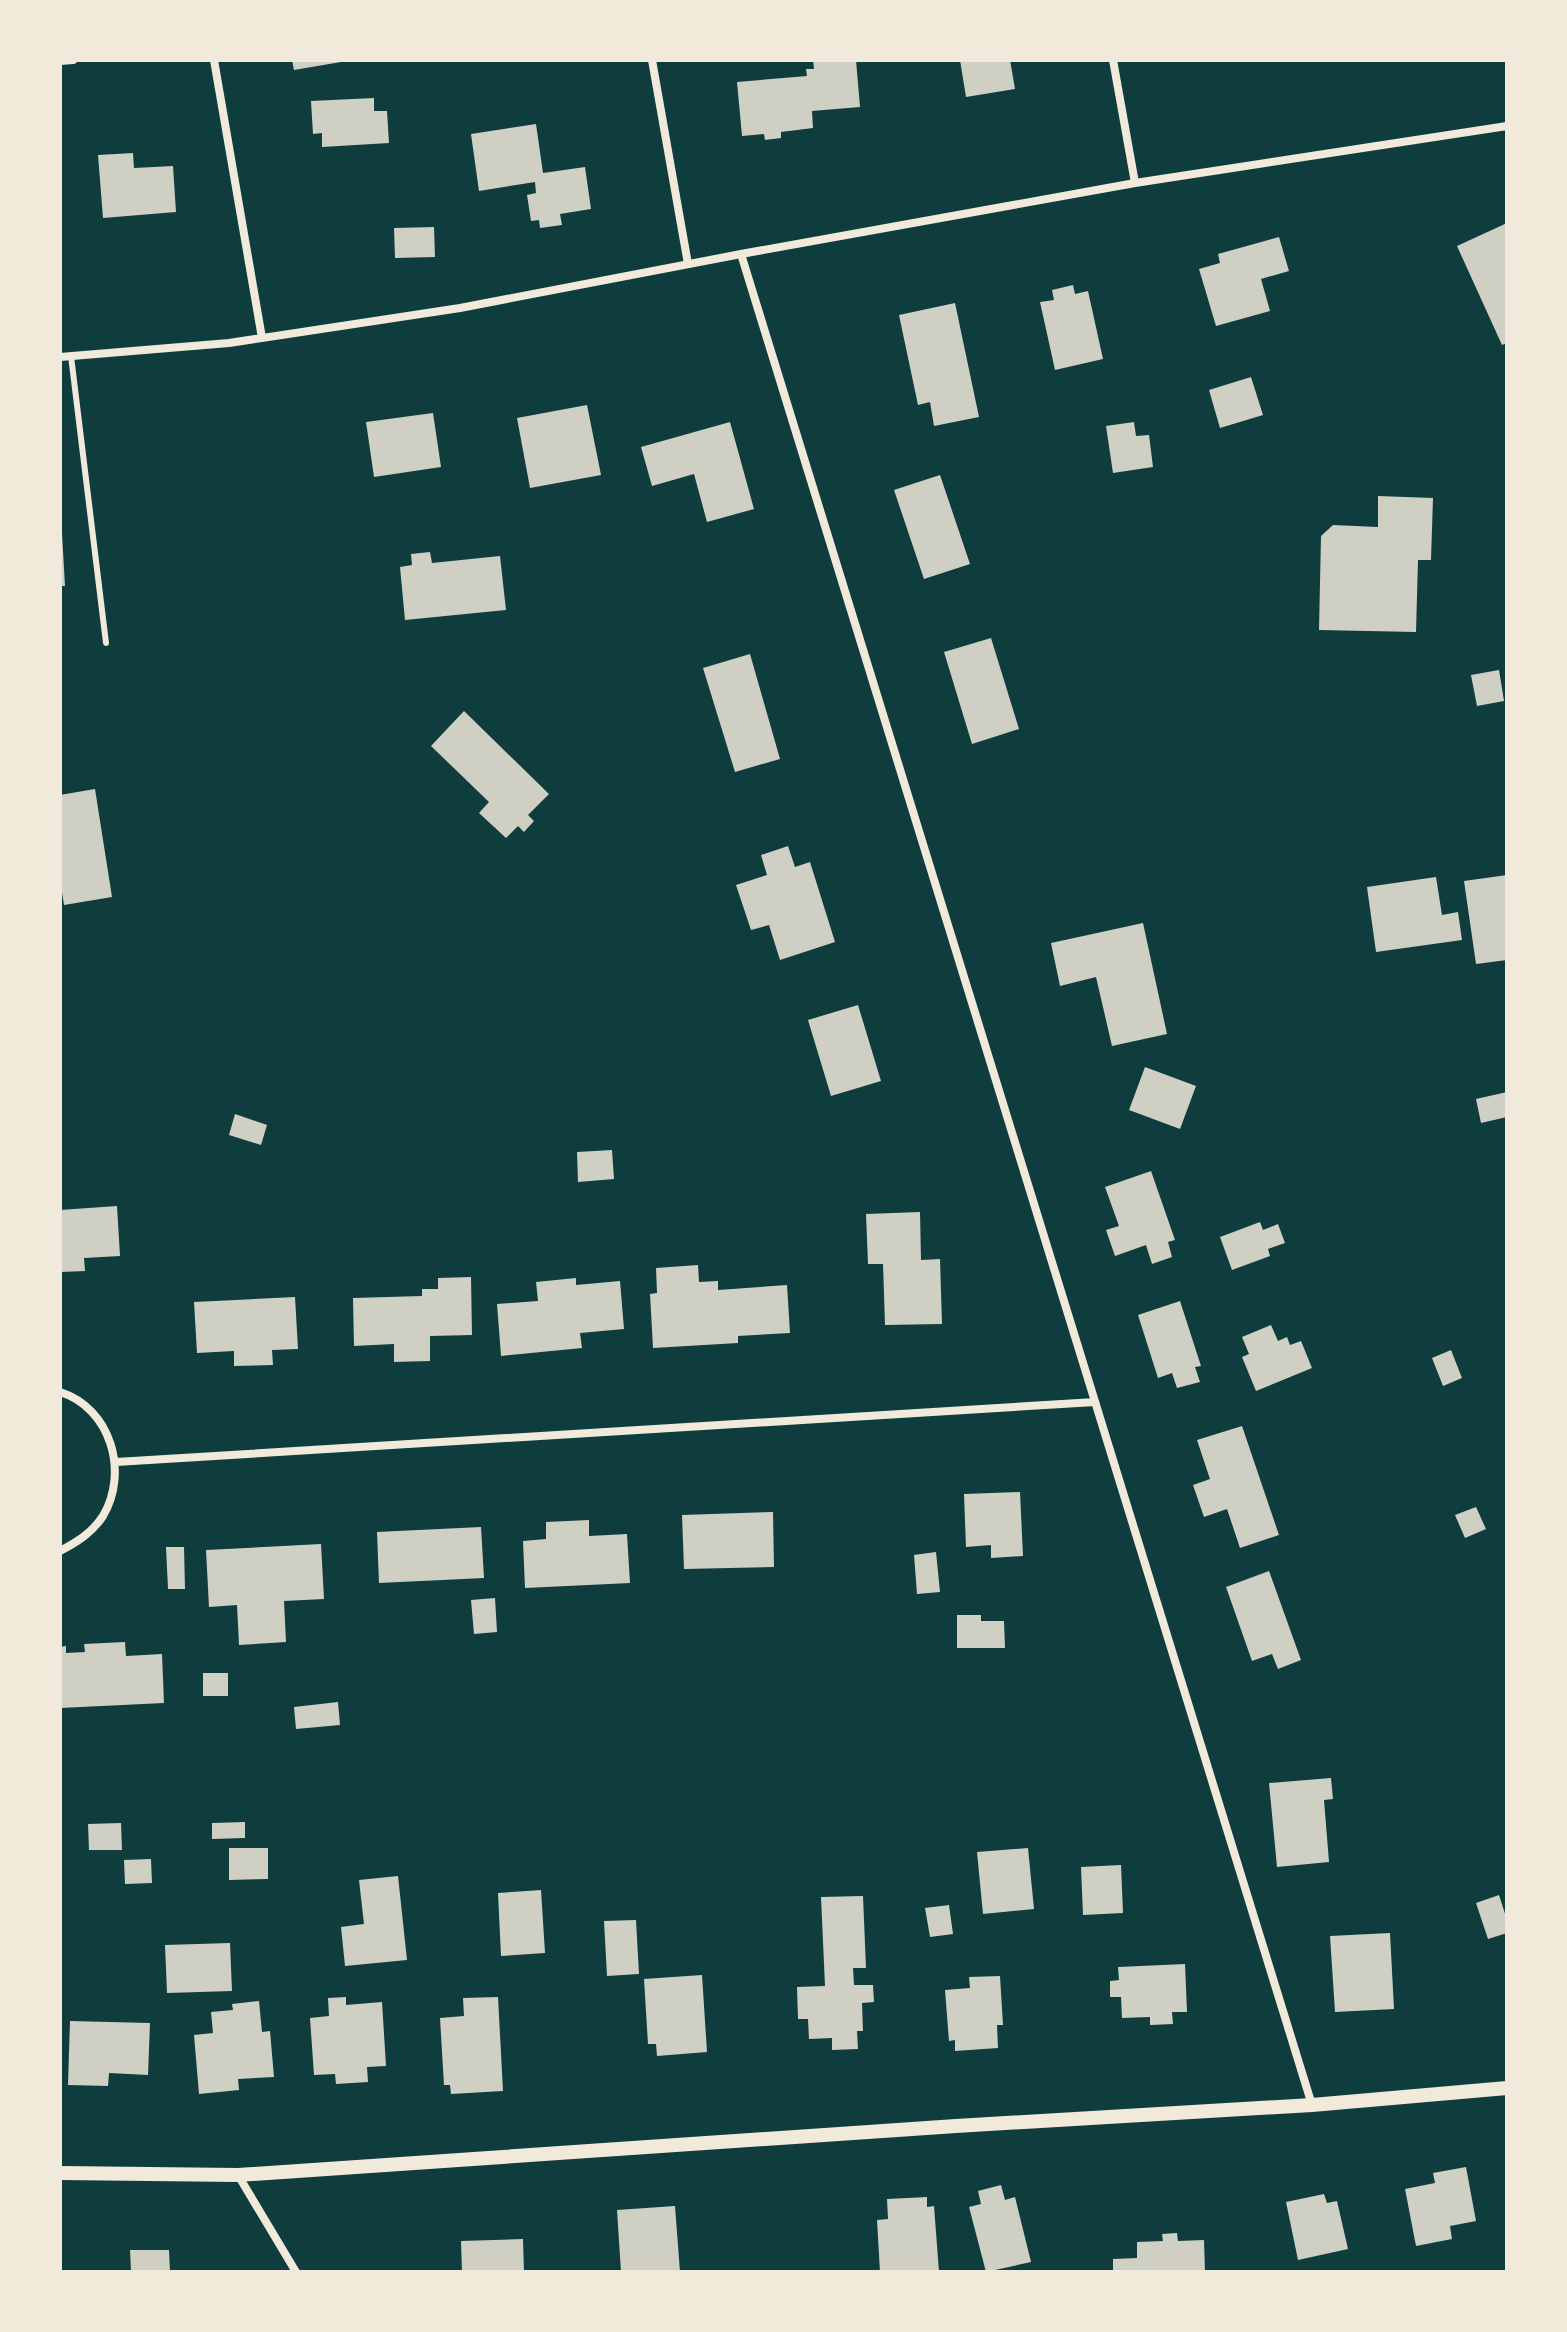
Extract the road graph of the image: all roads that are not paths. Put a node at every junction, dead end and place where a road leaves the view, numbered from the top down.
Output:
1 (73, 60) edge
2 (214, 60) edge
3 (652, 60) edge
4 (1113, 60) edge
5 (60, 61) edge
6 (1507, 126) edge
7 (1135, 183) junction
8 (741, 254) junction
9 (688, 264) junction
10 (262, 338) junction
11 (71, 356) junction
12 (60, 357) edge
13 (106, 643) dead end
14 (60, 1392) edge
15 (1095, 1402) junction
16 (116, 1462) junction
17 (60, 1551) edge
18 (1507, 2088) edge
19 (1312, 2105) junction
20 (60, 2173) edge
21 (238, 2175) junction
22 (296, 2272) edge

1 - 5 street
2 - 10 street
3 - 9 street
4 - 7 street
6 - 7 street
7 - 8 street
8 - 9 street
8 - 15 street
9 - 10 street
10 - 11 street
11 - 12 street
11 - 13 lane
14 - 16 street
15 - 16 street
15 - 19 street
16 - 17 street
18 - 19 street
19 - 21 street
20 - 21 street
21 - 22 street

